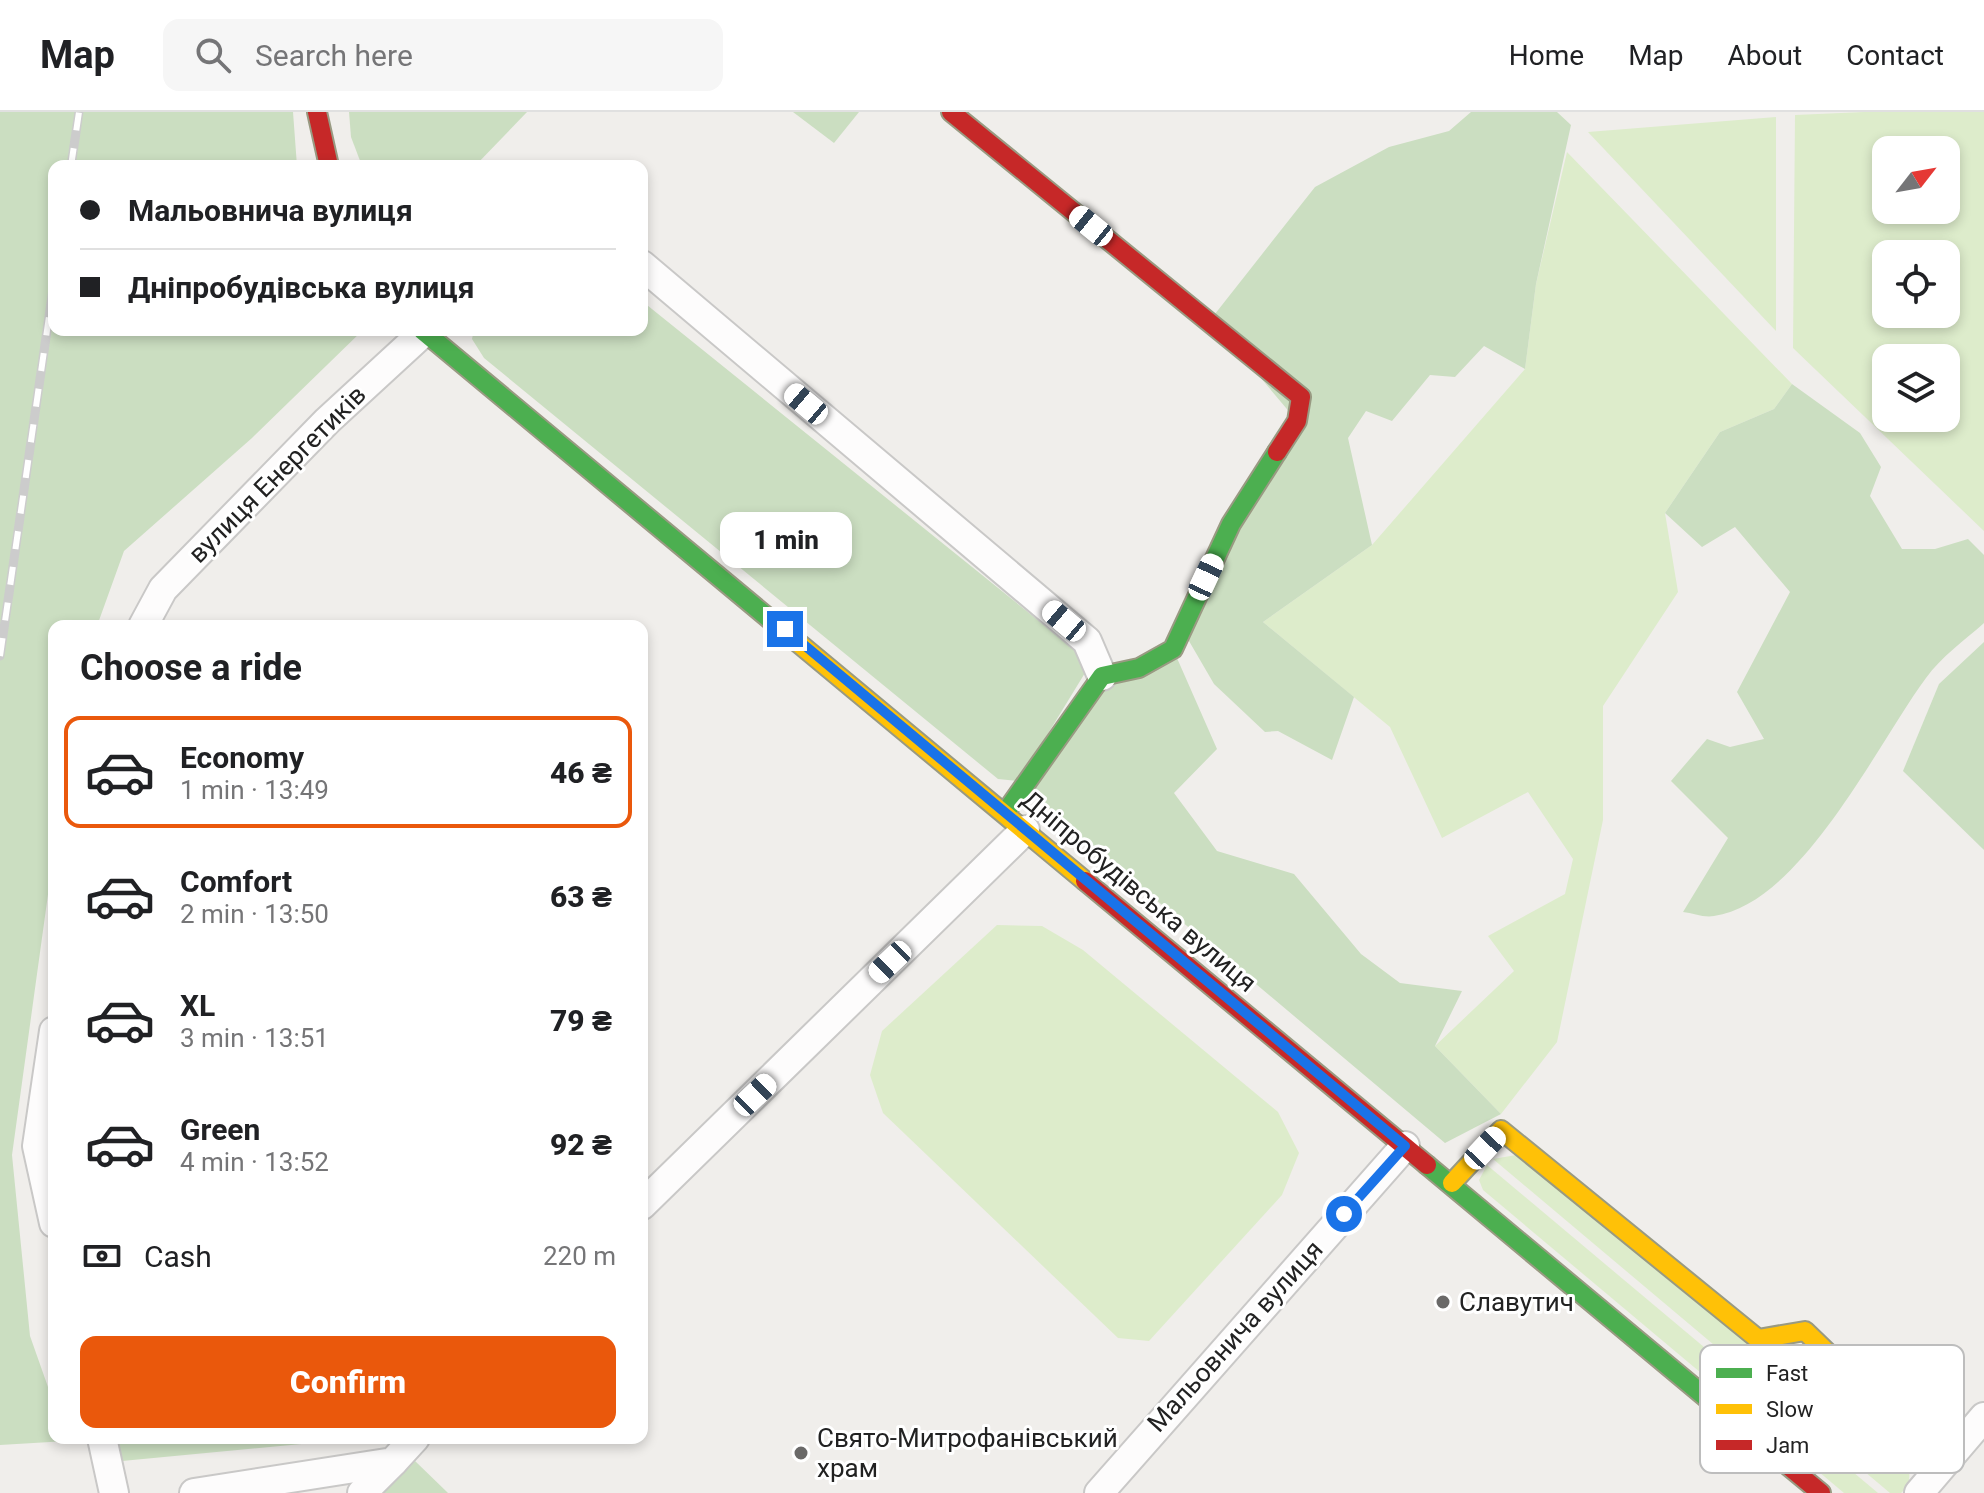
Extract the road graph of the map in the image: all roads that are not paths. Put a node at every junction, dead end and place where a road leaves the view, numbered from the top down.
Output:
1 (317, 112) edge
2 (951, 112) edge
3 (328, 160) edge
4 (648, 270) edge
5 (419, 336) edge
6 (430, 336) edge
7 (146, 620) edge
8 (1102, 676) junction
9 (1015, 822) junction
10 (48, 1072) edge
11 (1405, 1146) junction
12 (1452, 1183) junction
13 (48, 1196) edge
14 (648, 1199) edge
15 (1820, 1345) edge
16 (1700, 1391) edge
17 (1984, 1417) edge
18 (1964, 1441) edge
19 (103, 1444) edge
20 (410, 1444) edge
21 (393, 1462) junction
22 (1797, 1473) edge
23 (1937, 1473) edge
24 (114, 1493) edge
25 (194, 1493) edge
26 (362, 1493) edge
27 (1099, 1493) edge
28 (1821, 1493) edge
29 (1919, 1493) edge

1 - 3 street
2 - 8 street
4 - 8 street
5 - 7 street, вулиця Енергетиків
6 - 9 street, Дніпробудівська вулиця
8 - 9 street
9 - 11 street, Дніпробудівська вулиця
9 - 14 street
10 - 13 street
11 - 12 street, Дніпробудівська вулиця
11 - 27 street, Мальовнича вулиця
12 - 15 street
12 - 16 street, Дніпробудівська вулиця
17 - 18 street
19 - 24 street
20 - 21 street
21 - 25 street
21 - 26 street
22 - 28 street, Дніпробудівська вулиця
23 - 29 street

